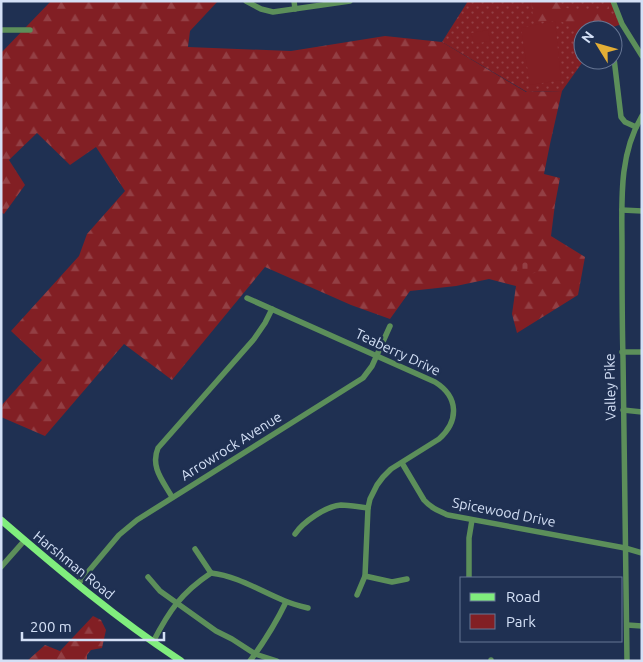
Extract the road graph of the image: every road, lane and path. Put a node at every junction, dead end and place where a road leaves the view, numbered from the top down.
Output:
1 (246, 1) edge
2 (294, 1) edge
3 (350, 1) edge
4 (613, 1) edge
5 (295, 9) junction
6 (1, 30) edge
7 (30, 30) dead end
8 (642, 56) edge
9 (615, 70) edge
10 (642, 116) edge
11 (636, 127) junction
12 (622, 210) junction
13 (642, 211) edge
14 (247, 298) dead end
15 (272, 309) junction
16 (390, 326) dead end
17 (622, 352) junction
18 (642, 352) edge
19 (377, 356) junction
20 (623, 410) junction
21 (642, 412) edge
22 (402, 463) junction
23 (172, 497) junction
24 (368, 508) junction
25 (1, 520) edge
26 (472, 520) junction
27 (295, 534) dead end
28 (24, 541) junction
29 (625, 548) junction
30 (194, 549) dead end
31 (642, 553) edge
32 (1, 567) edge
33 (211, 573) junction
34 (365, 576) junction
35 (148, 577) dead end
36 (469, 577) edge
37 (407, 579) dead end
38 (77, 585) junction
39 (357, 595) dead end
40 (286, 602) junction
41 (177, 603) junction
42 (308, 608) dead end
43 (626, 625) junction
44 (642, 626) edge
45 (153, 642) junction
46 (255, 654) junction
47 (181, 661) edge
48 (250, 661) edge
49 (277, 661) edge
50 (627, 661) edge

1 - 5 street
2 - 5 street
3 - 5 street
4 - 8 street
6 - 7 street
9 - 11 street
10 - 11 street, Valley Pike
11 - 12 street, Valley Pike
12 - 13 street
12 - 17 street, Valley Pike
14 - 15 street, Teaberry Drive
15 - 19 street, Teaberry Drive
15 - 23 street
16 - 19 street, Arrowrock Avenue
17 - 18 street
17 - 20 street, Valley Pike
19 - 22 street, Teaberry Drive
19 - 23 street, Arrowrock Avenue
20 - 21 street
20 - 29 street, Valley Pike
22 - 24 street, Teaberry Drive
22 - 26 street, Spicewood Drive
23 - 38 street, Arrowrock Avenue
24 - 27 street
24 - 34 street
25 - 28 main road, Harshman Road
26 - 29 street, Spicewood Drive
26 - 36 street
28 - 32 street
28 - 38 main road, Harshman Road
29 - 31 street, Spicewood Drive
29 - 43 street, Valley Pike
30 - 33 street
33 - 40 street
33 - 41 street
34 - 37 street
34 - 39 street
35 - 41 street
38 - 45 main road, Harshman Road
40 - 42 street
40 - 46 street
41 - 45 street
41 - 46 street
43 - 44 street
43 - 50 street, Valley Pike
45 - 47 main road, Harshman Road
46 - 48 street
46 - 49 street

